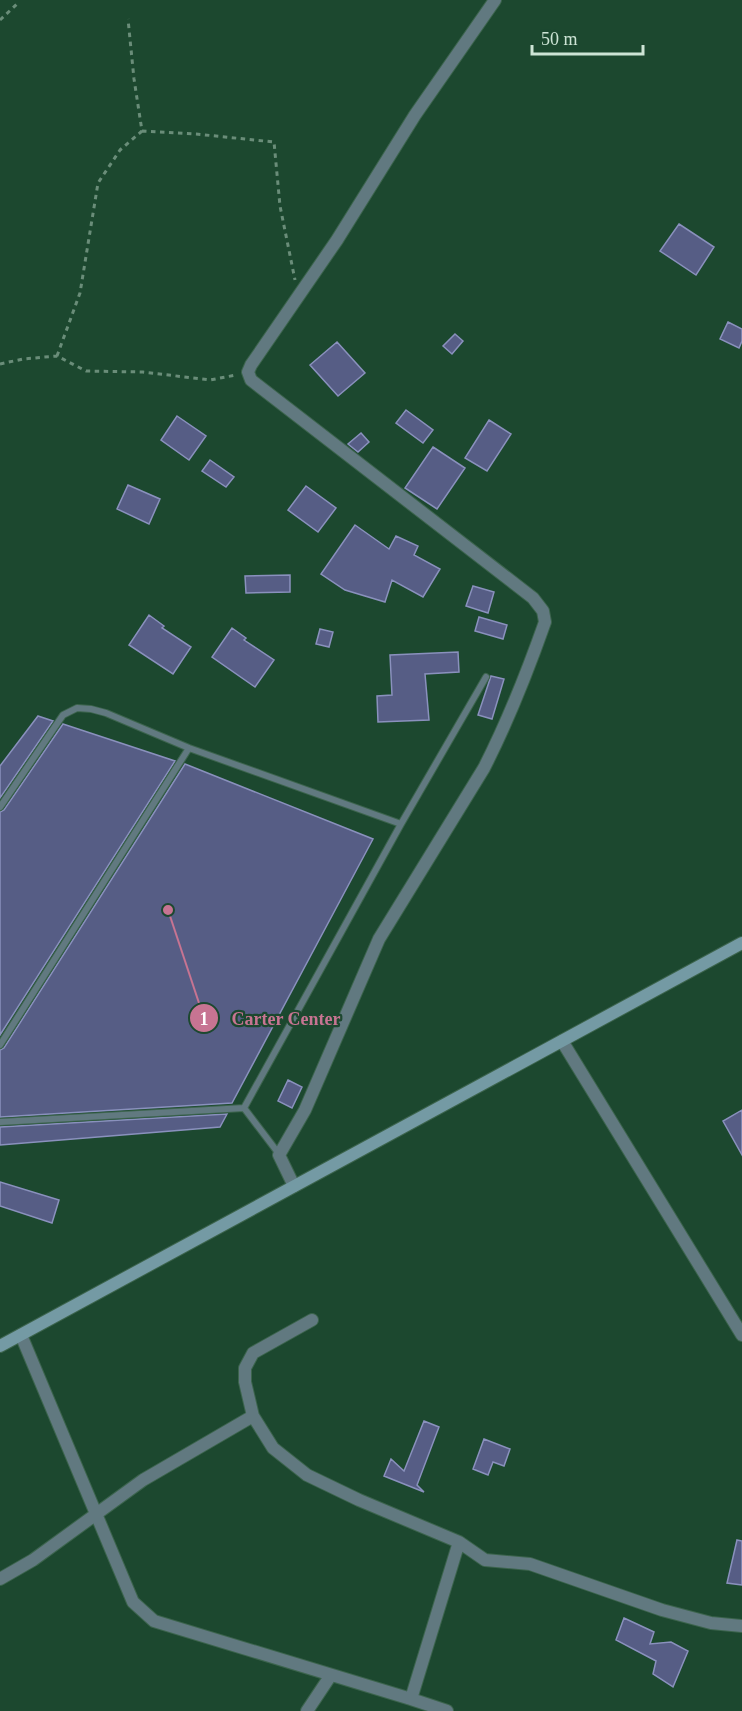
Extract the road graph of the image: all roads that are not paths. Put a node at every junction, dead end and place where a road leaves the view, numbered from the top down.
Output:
1 (495, 0) edge
2 (486, 677) dead end
3 (189, 748) junction
4 (0, 807) edge
5 (401, 824) junction
6 (742, 943) edge
7 (562, 1041) junction
8 (0, 1045) edge
9 (244, 1108) junction
10 (0, 1122) edge
11 (279, 1155) junction
12 (294, 1186) junction
13 (312, 1320) dead end
14 (740, 1327) edge
15 (21, 1335) junction
16 (0, 1346) edge
17 (253, 1416) junction
18 (97, 1514) junction
19 (459, 1542) junction
20 (0, 1579) edge
21 (742, 1626) edge
22 (331, 1675) junction
23 (411, 1699) junction
24 (307, 1711) edge
25 (447, 1711) edge

1 - 11 street
2 - 5 lane
3 - 4 lane
3 - 5 lane
3 - 8 lane
5 - 9 lane
6 - 7 main road
7 - 12 main road
7 - 14 street
9 - 10 lane
9 - 11 lane
11 - 12 street
12 - 15 main road
13 - 17 street
15 - 16 main road
15 - 18 street
17 - 18 street
17 - 19 street
18 - 20 street
18 - 22 street
19 - 21 street
19 - 23 street
22 - 23 street
22 - 24 street
23 - 25 street

